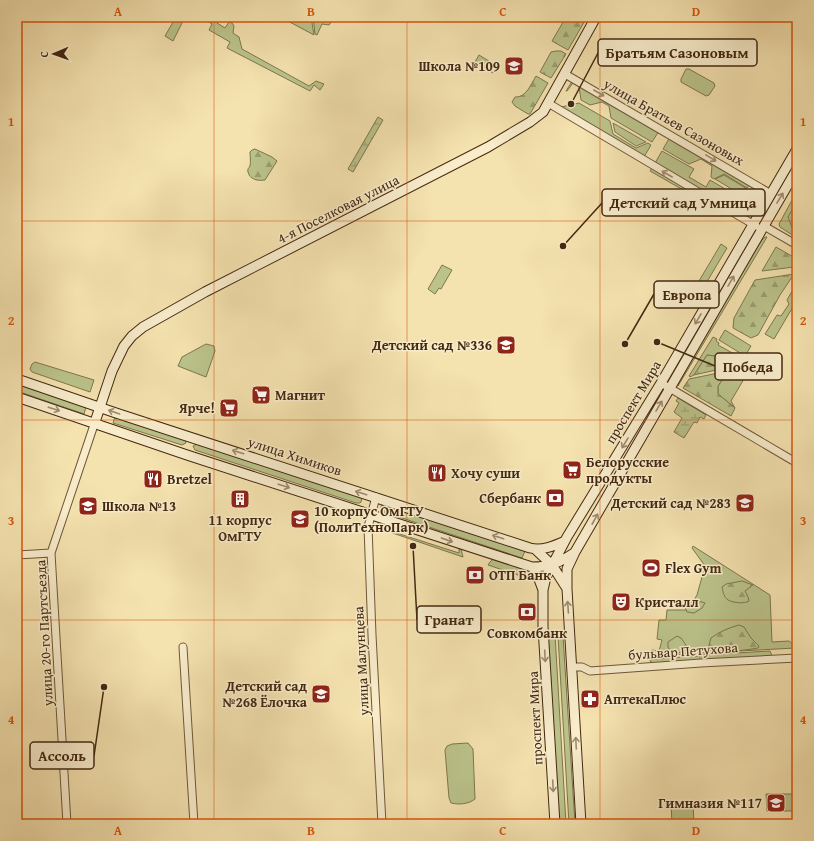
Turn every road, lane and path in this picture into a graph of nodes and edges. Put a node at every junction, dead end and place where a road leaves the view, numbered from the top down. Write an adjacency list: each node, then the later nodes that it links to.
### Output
1 (596, 17): 2 (main road, 4-я Поселковая улица)
2 (565, 74): 3 (main road, 4-я Поселковая улица); 6 (street, улица Братьев Сазоновых, one-way to 6)
3 (548, 103): 7 (street, one-way to 3); 14 (main road, 4-я Поселковая улица)
4 (797, 149): 6 (main road, проспект Мира)
5 (797, 169): 8 (main road, проспект Мира, one-way to 5)
6 (771, 194): 7 (main road, проспект Мира)
7 (753, 224): 8 (street); 11 (main road, проспект Мира, one-way to 11)
8 (762, 228): 9 (street); 12 (main road, проспект Мира, one-way to 8)
9 (797, 245)
10 (17, 379): 14 (main road, улица Химиков)
11 (660, 383): 12 (street); 21 (main road, проспект Мира, one-way to 21)
12 (669, 388): 18 (street); 23 (main road, проспект Мира, one-way to 12)
13 (17, 397): 15 (main road, one-way to 15)
14 (100, 407): 15 (main road, 4-я Поселковая улица); 16 (main road, улица Химиков, one-way to 14)
15 (95, 422): 17 (main road); 24 (street, улица 20-го Партсъезда)
16 (193, 438): 17 (main road); 19 (main road, улица Химиков, one-way to 16)
17 (187, 454): 20 (main road, one-way to 20)
18 (797, 463)
19 (376, 497): 20 (street, улица Малунцева); 22 (main road, улица Химиков, one-way to 19)
20 (371, 514): 27 (main road, one-way to 27); 35 (street, улица Малунцева)
21 (565, 541): 22 (main road, улица Химиков); 26 (main road, проспект Мира)
22 (535, 549): 26 (main road, проспект Мира)
23 (575, 552): 26 (main road); 28 (main road, проспект Мира)
24 (51, 553): 25 (street); 33 (street, улица 20-го Партсъезда)
25 (17, 555)
26 (552, 565): 27 (main road); 28 (main road, проспект Мира); 29 (main road, проспект Мира)
27 (532, 567): 29 (main road)
28 (566, 588): 32 (main road, проспект Мира, one-way to 28)
29 (543, 590): 36 (main road, проспект Мира, one-way to 36)
30 (183, 647): 34 (street)
31 (797, 658): 32 (street, бульвар Петухова)
32 (572, 667): 37 (main road, проспект Мира, one-way to 32)
33 (67, 824)
34 (194, 824)
35 (382, 824)
36 (555, 824)
37 (581, 824)

